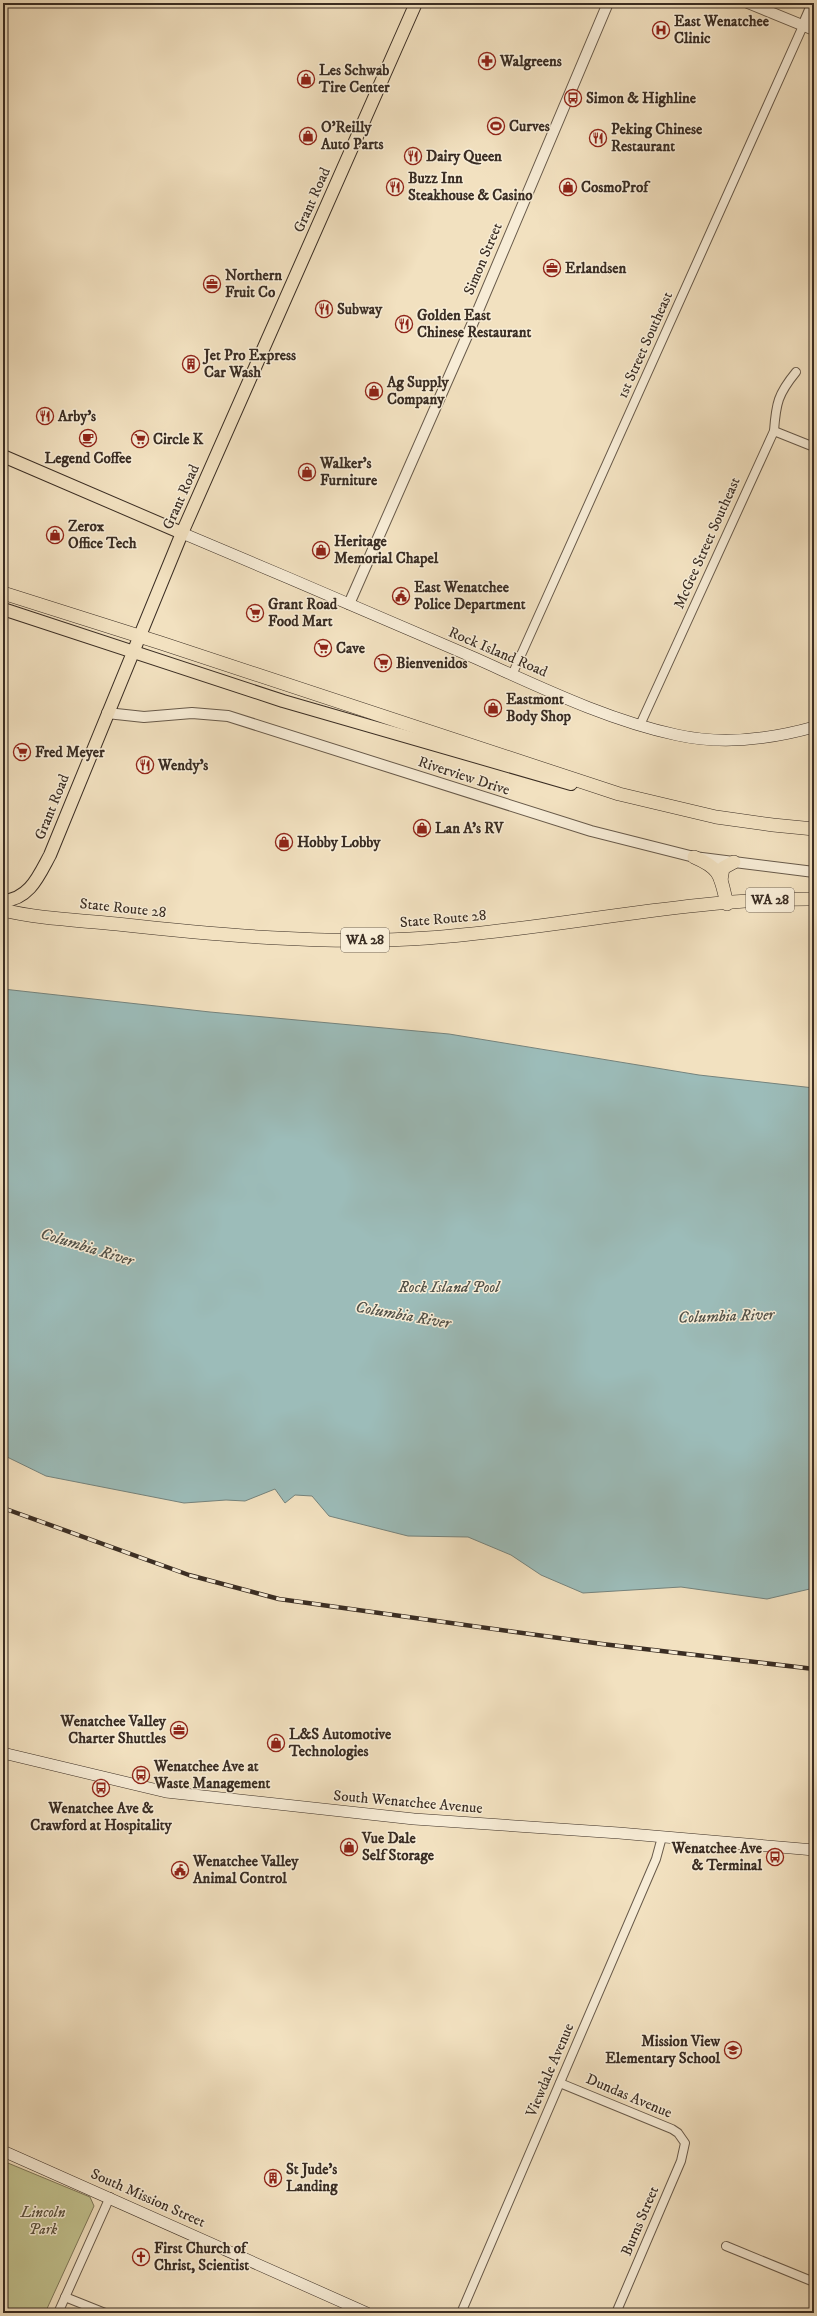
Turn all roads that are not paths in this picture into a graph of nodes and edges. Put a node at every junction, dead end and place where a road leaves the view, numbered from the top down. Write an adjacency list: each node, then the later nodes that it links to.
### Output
1 (416, 3): 11 (main road, Grant Road)
2 (748, 3): 5 (street)
3 (814, 3): 5 (street)
4 (608, 6): 13 (street, Simon Street)
5 (803, 26): 6 (street); 17 (street, 1st Street Southeast)
6 (814, 30)
7 (796, 372): 8 (street, McGee Street Southeast)
8 (774, 431): 9 (street); 19 (street, McGee Street Southeast)
9 (814, 447)
10 (3, 456): 11 (main road)
11 (182, 533): 13 (main road, Rock Island Road); 15 (main road, Grant Road)
12 (3, 593): 15 (highway)
13 (349, 604): 17 (main road, Rock Island Road)
14 (3, 609): 16 (main road)
15 (139, 636): 16 (main road, Grant Road); 21 (highway)
16 (133, 651): 18 (main road, Grant Road); 21 (main road)
17 (512, 675): 19 (main road, Rock Island Road)
18 (107, 713): 23 (street, Riverview Drive); 28 (main road, Grant Road)
19 (640, 725): 20 (main road, Rock Island Road)
20 (814, 727)
21 (592, 786): 22 (highway)
22 (814, 829)
23 (694, 857): 24 (street, Riverview Drive); 26 (highway)
24 (734, 862): 25 (street, Riverview Drive); 26 (highway)
25 (814, 872)
26 (721, 880): 29 (highway)
27 (814, 899): 29 (highway, State Route 28 / WA 28)
28 (3, 901)
29 (728, 904): 30 (highway, State Route 28 / WA 28)
30 (3, 910)
31 (3, 1753): 32 (main road, South Wenatchee Avenue)
32 (662, 1837): 33 (main road, South Wenatchee Avenue); 34 (street, Viewdale Avenue)
33 (814, 1850)
34 (560, 2083): 35 (street, Dundas Avenue); 44 (street, Viewdale Avenue)
35 (684, 2139): 45 (street, Burns Street)
36 (3, 2151): 37 (main road, South Mission Street)
37 (110, 2197): 40 (street); 43 (main road, South Mission Street)
38 (726, 2246): 39 (street)
39 (814, 2282)
40 (65, 2297): 41 (street); 42 (street)
41 (58, 2313)
42 (105, 2313)
43 (367, 2313)
44 (461, 2313)
45 (616, 2313)

